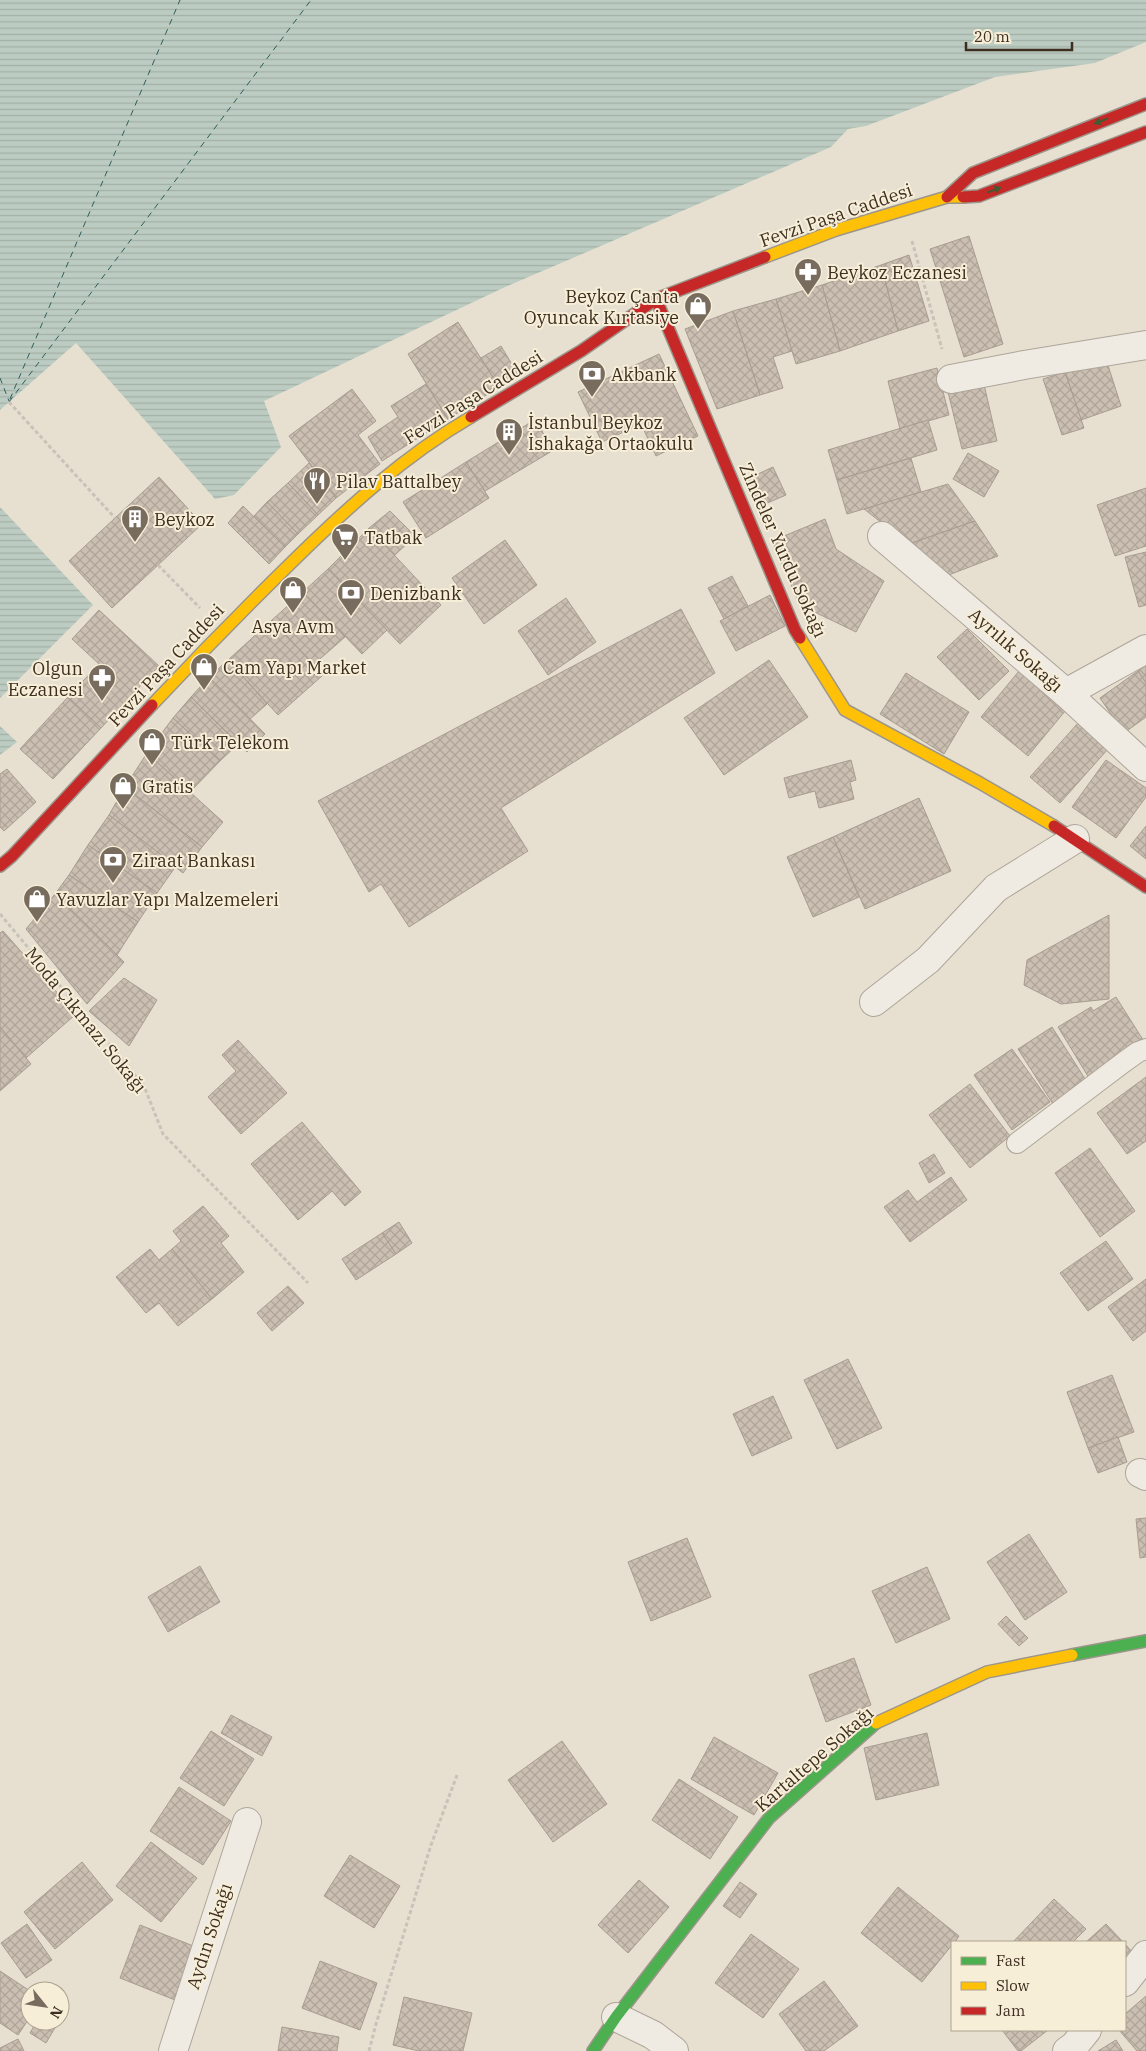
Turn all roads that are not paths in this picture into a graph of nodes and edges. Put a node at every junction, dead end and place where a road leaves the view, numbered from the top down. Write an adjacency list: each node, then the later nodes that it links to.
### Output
1 (1146, 104): 3 (main road, Fevzi Paşa Caddesi, one-way to 3)
2 (1146, 132): 3 (main road, Fevzi Paşa Caddesi, one-way to 2)
3 (947, 197): 4 (main road, Fevzi Paşa Caddesi)
4 (656, 299): 11 (main road, Zindeler Yurdu Sokağı); 12 (main road, Fevzi Paşa Caddesi)
5 (1146, 344): 6 (street)
6 (951, 379)
7 (882, 536): 9 (street, Ayrılık Sokağı)
8 (1146, 649): 9 (street)
9 (1066, 693): 10 (street, Ayrılık Sokağı)
10 (1146, 767)
11 (1075, 839): 13 (main road, Zindeler Yurdu Sokağı); 14 (street)
12 (0, 866)
13 (1146, 887)
14 (874, 1002)
15 (1146, 1049): 16 (lane)
16 (1017, 1143)
17 (1146, 1641): 21 (main road, Kartaltepe Sokağı)
18 (247, 1822): 23 (street, Aydın Sokağı)
19 (1146, 1955): 20 (street)
20 (1126, 1981)
21 (616, 2017): 24 (main road, Kartaltepe Sokağı); 25 (street)
22 (1086, 2031): 26 (street)
23 (173, 2051)
24 (593, 2051)
25 (674, 2051)
26 (1068, 2051)

